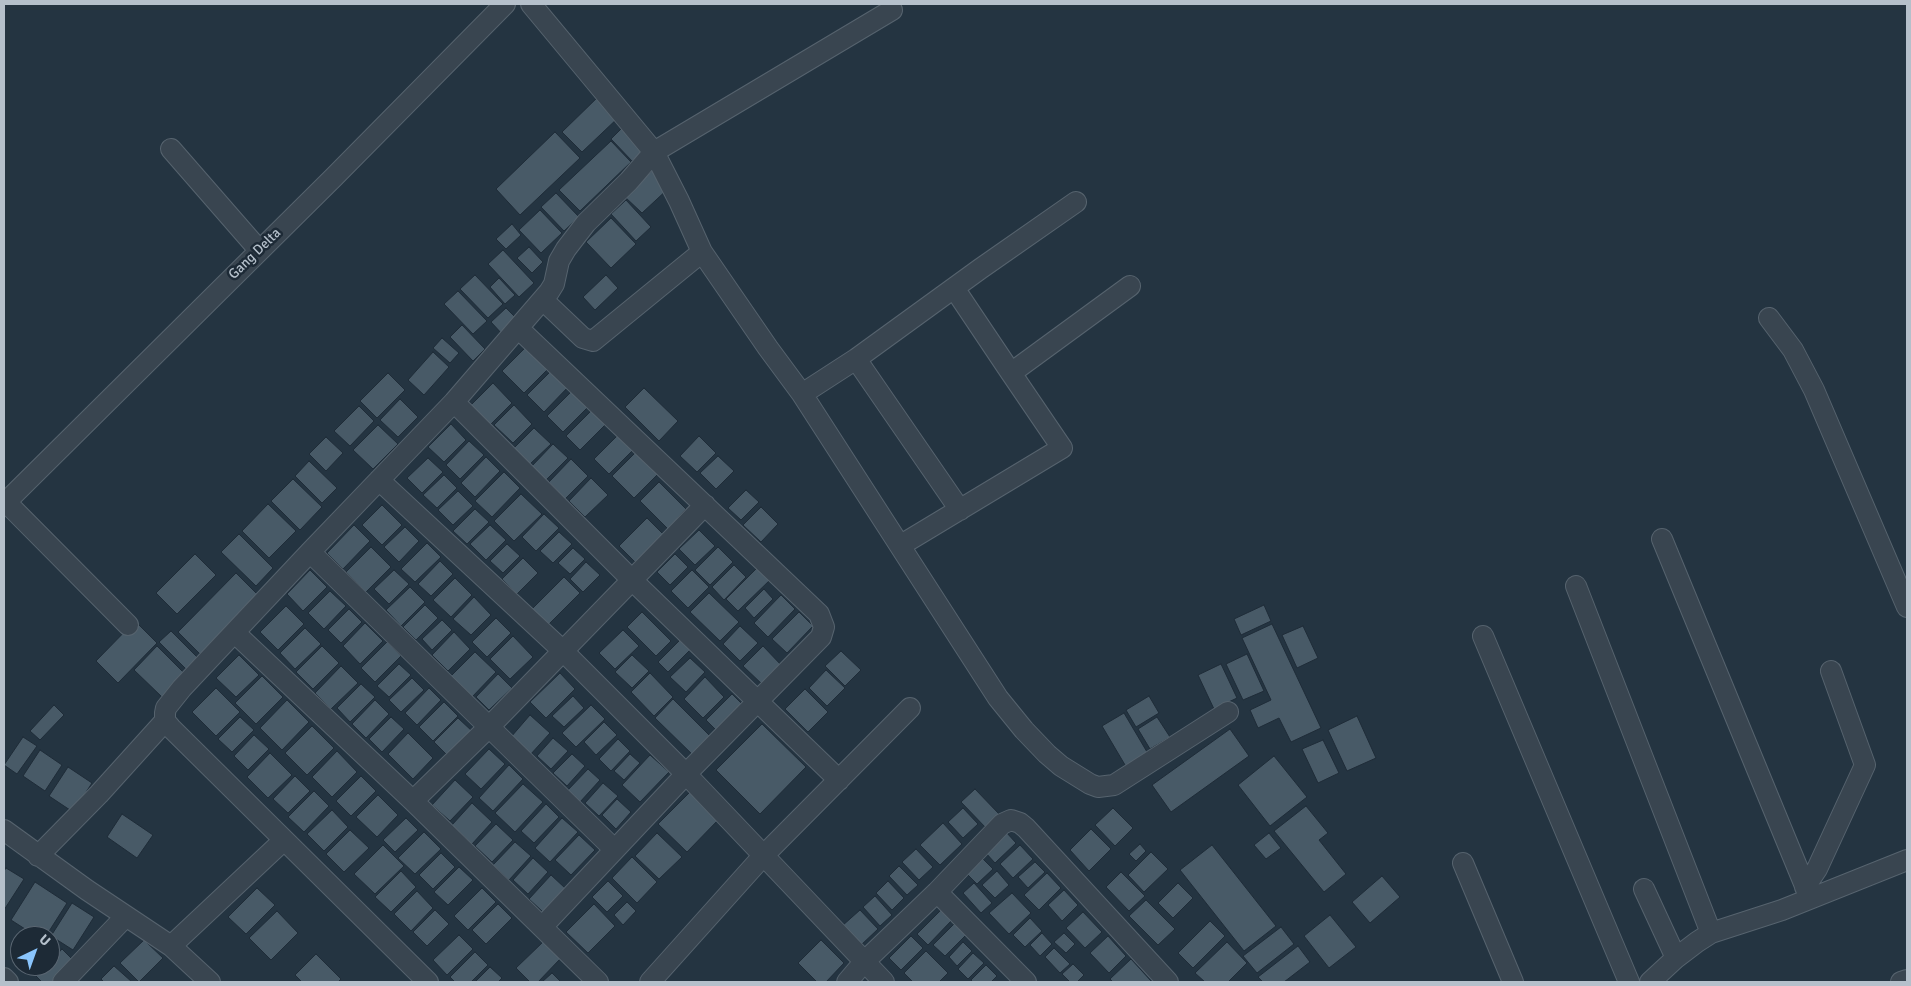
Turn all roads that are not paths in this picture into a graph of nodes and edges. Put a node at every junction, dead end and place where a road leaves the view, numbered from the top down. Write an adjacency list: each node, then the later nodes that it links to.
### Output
1 (505, 4): 7 (street, Gang Delta)
2 (531, 4): 5 (street)
3 (892, 10): 5 (street)
4 (172, 149): 7 (street)
5 (654, 152): 8 (street); 11 (street)
6 (1076, 202): 10 (street)
7 (259, 250): 19 (street, Gang Delta)
8 (702, 252): 11 (street); 16 (street)
9 (1130, 286): 15 (street)
10 (954, 288): 14 (street); 15 (street)
11 (543, 300): 13 (street)
12 (1769, 318): 27 (street)
13 (518, 328): 17 (street); 20 (street)
14 (856, 359): 16 (street); 21 (street)
15 (1011, 373): 21 (street)
16 (802, 394): 23 (street)
17 (454, 402): 18 (street); 25 (street)
18 (378, 480): 24 (street); 31 (street)
19 (5, 503): 28 (street)
20 (704, 505): 25 (street); 33 (street)
21 (960, 510): 23 (street)
22 (1662, 538): 50 (street)
23 (900, 545): 35 (street)
24 (310, 552): 29 (street); 37 (street)
25 (632, 580): 31 (street); 33 (street)
26 (1576, 586): 53 (street)
27 (1907, 607)
28 (128, 625)
29 (235, 633): 36 (street); 40 (street)
30 (1483, 636): 70 (street)
31 (562, 650): 37 (street); 38 (street)
32 (1830, 671): 50 (street)
33 (758, 701): 38 (street); 39 (street)
34 (910, 708): 39 (street)
35 (1228, 712)
36 (165, 721): 42 (street); 44 (street)
37 (489, 726): 40 (street); 43 (street)
38 (686, 774): 43 (street); 45 (street)
39 (839, 780): 45 (street)
40 (413, 801): 52 (street)
41 (4, 830): 44 (street)
42 (284, 840): 54 (street); 62 (street)
43 (614, 849): 52 (street)
44 (38, 856): 51 (street)
45 (763, 856): 56 (street); 64 (street)
46 (1907, 860): 50 (street)
47 (1463, 862): 69 (street)
48 (1644, 889): 55 (street)
49 (937, 892): 56 (street); 67 (street); 68 (street)
50 (1808, 892): 53 (street)
51 (126, 916): 54 (street); 60 (street)
52 (542, 927): 63 (street)
53 (1711, 934): 55 (street)
54 (171, 946): 61 (street)
55 (1676, 958): 71 (street)
56 (864, 962): 65 (street); 66 (street)
57 (4, 978): 59 (street)
58 (1907, 980): 72 (street)
59 (8, 982)
60 (63, 982)
61 (210, 982)
62 (428, 982)
63 (598, 982)
64 (650, 982)
65 (847, 982)
66 (884, 982)
67 (1026, 982)
68 (1168, 982)
69 (1513, 982)
70 (1629, 982)
71 (1650, 982)
72 (1902, 982)

